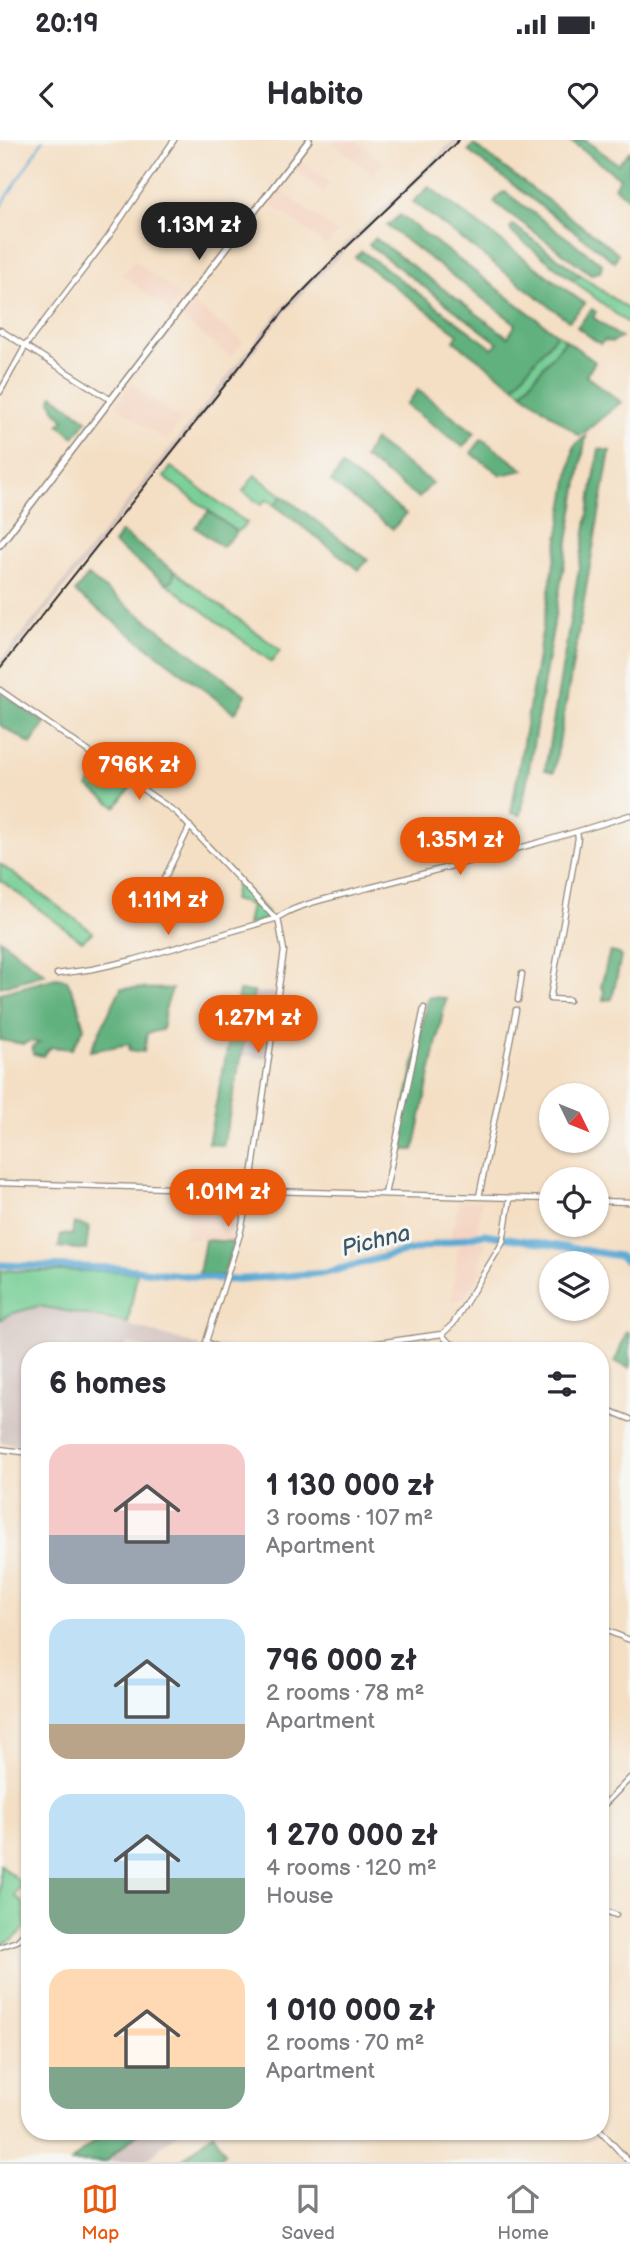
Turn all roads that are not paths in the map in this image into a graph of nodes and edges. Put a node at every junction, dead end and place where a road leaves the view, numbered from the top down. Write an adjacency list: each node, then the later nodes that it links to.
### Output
1 (174, 140): 4 (street)
2 (309, 140): 6 (main road)
3 (0, 330): 4 (street)
4 (26, 345): 5 (street); 6 (street)
5 (0, 392)
6 (111, 400): 7 (main road)
7 (0, 545)
8 (0, 690): 10 (street)
9 (630, 815): 11 (street)
10 (190, 826): 12 (street); 13 (street)
11 (577, 832): 13 (street); 17 (street)
12 (153, 902)
13 (276, 918): 14 (street); 21 (street)
14 (57, 974)
15 (522, 974): 16 (street)
16 (518, 1000)
17 (569, 1000)
18 (424, 1008): 22 (street)
19 (516, 1010): 23 (street)
20 (0, 1183): 21 (street)
21 (250, 1190): 22 (street); 29 (street)
22 (385, 1194): 23 (street)
23 (479, 1196): 24 (street)
24 (510, 1198): 25 (street); 28 (street)
25 (539, 1199)
26 (609, 1201): 27 (street)
27 (630, 1202)
28 (442, 1334): 30 (street); 31 (street)
29 (206, 1342)
30 (385, 1342)
31 (448, 1342)
32 (609, 1411): 33 (street)
33 (630, 1419)
34 (0, 1449): 35 (street)
35 (21, 1452)
36 (609, 1632): 37 (street)
37 (630, 1640)
38 (630, 1778): 39 (street)
39 (609, 1800)
40 (609, 1912): 41 (street)
41 (616, 1915)
42 (21, 1937): 43 (street)
43 (0, 1947)
44 (609, 2140): 45 (street)
45 (629, 2162)

